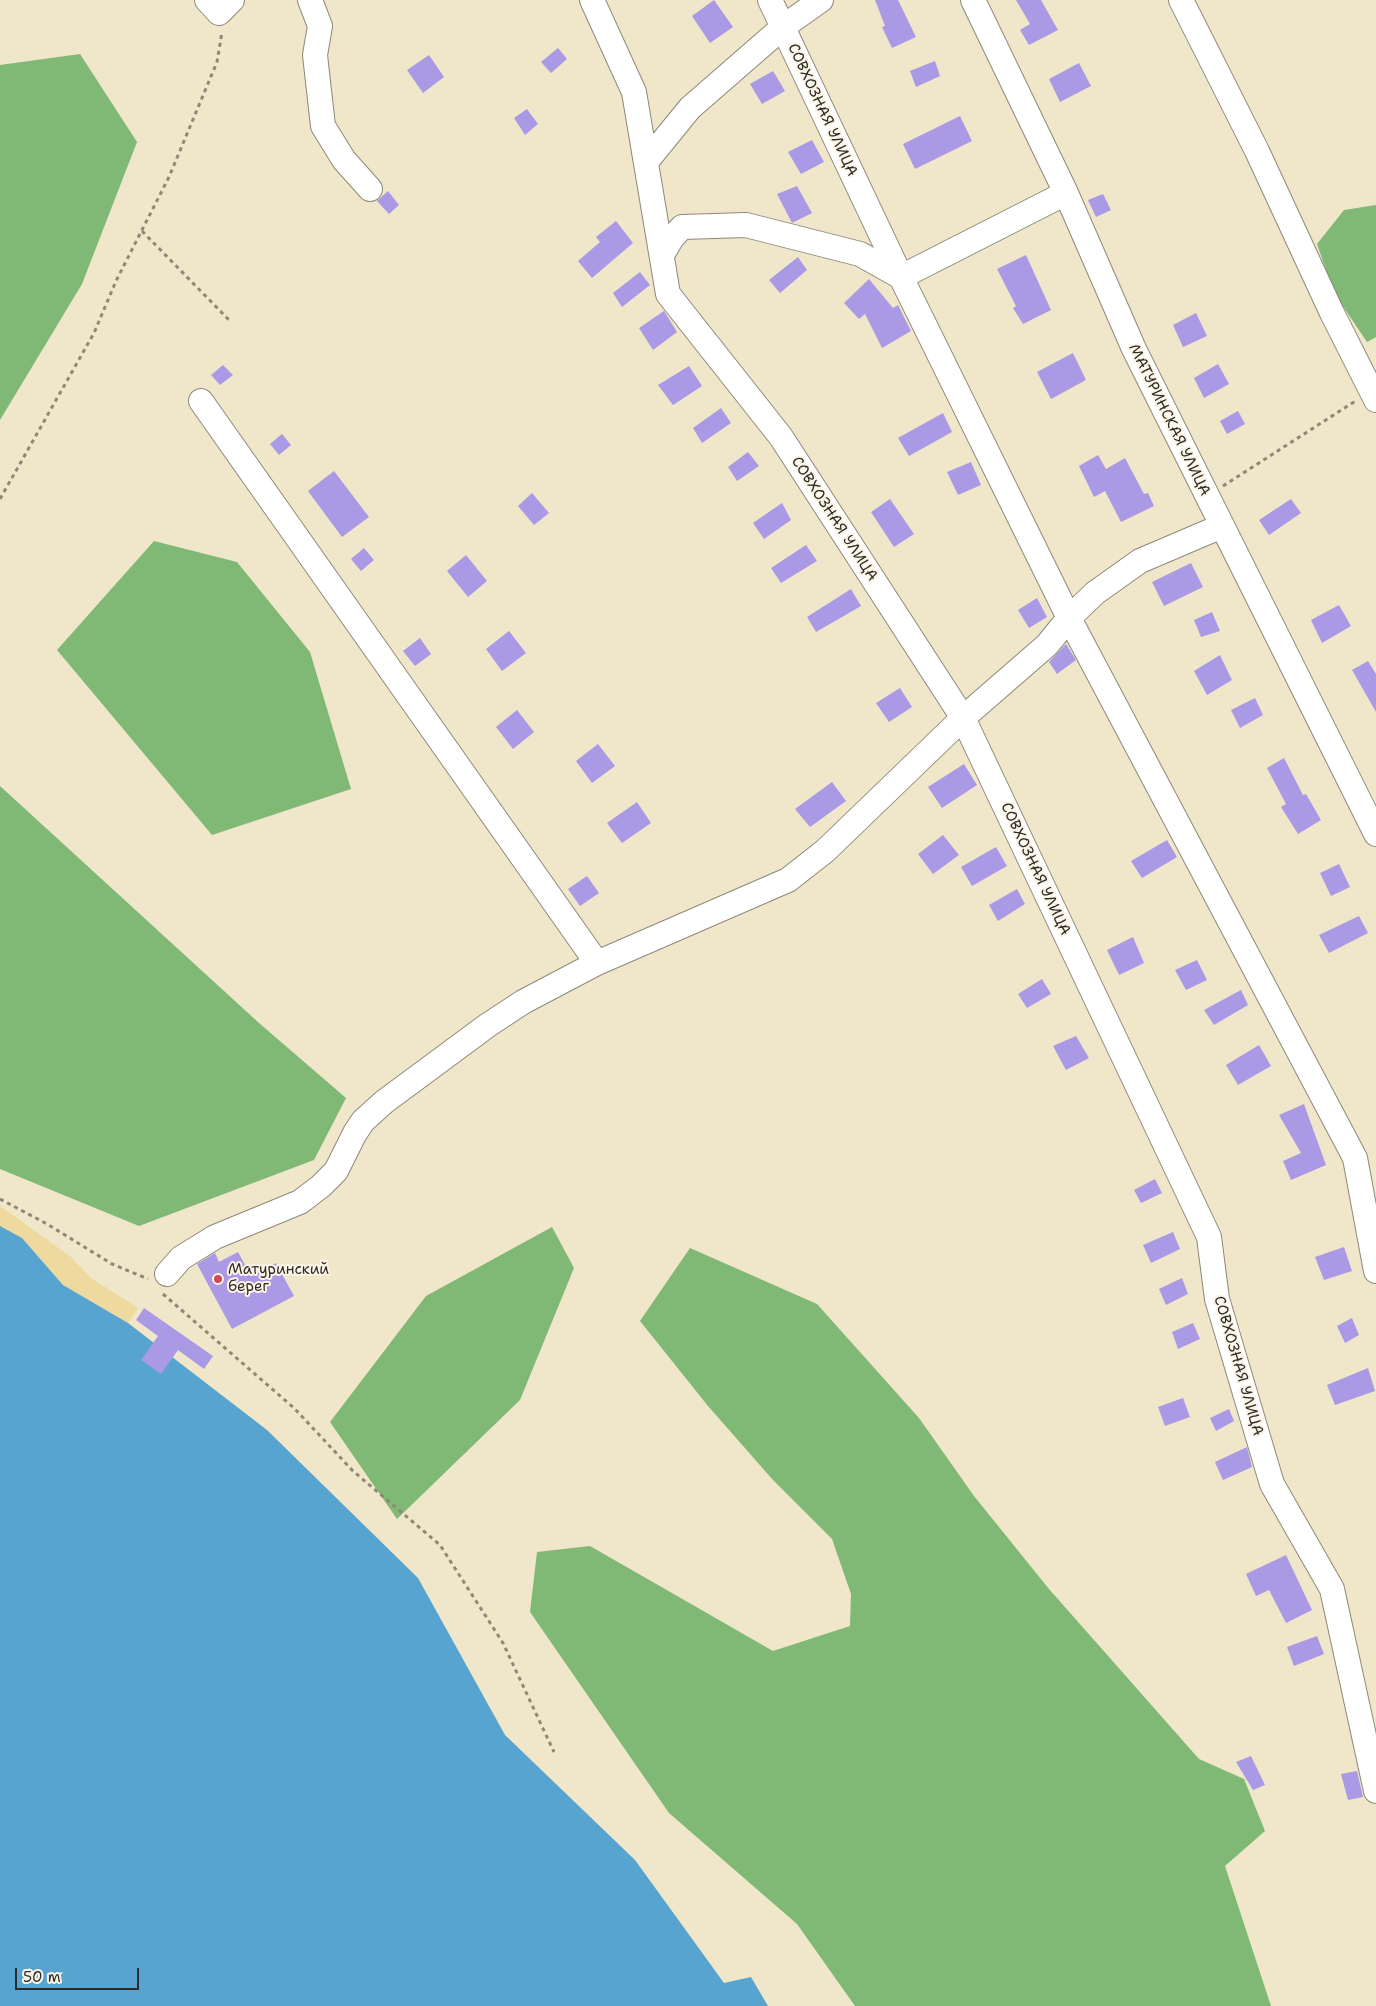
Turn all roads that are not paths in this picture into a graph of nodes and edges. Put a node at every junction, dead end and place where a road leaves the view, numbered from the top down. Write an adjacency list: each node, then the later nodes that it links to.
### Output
1 (310, 0): 9 (street)
2 (592, 0): 8 (street, СОВХОЗНАЯ УЛИЦА)
3 (770, 0): 7 (street, СОВХОЗНАЯ УЛИЦА)
4 (821, 0): 7 (street)
5 (973, 0): 10 (street, МАТУРИНСКАЯ УЛИЦА)
6 (1181, 0): 13 (street)
7 (783, 28): 8 (street); 12 (street, СОВХОЗНАЯ УЛИЦА)
8 (646, 162): 11 (street, СОВХОЗНАЯ УЛИЦА)
9 (370, 188)
10 (1066, 193): 12 (street); 15 (street, МАТУРИНСКАЯ УЛИЦА)
11 (662, 255): 12 (street); 17 (street, СОВХОЗНАЯ УЛИЦА)
12 (901, 277): 16 (street, СОВХОЗНАЯ УЛИЦА)
13 (1374, 395)
14 (201, 402): 19 (street)
15 (1222, 526): 16 (street); 18 (street, МАТУРИНСКАЯ УЛИЦА)
16 (1069, 618): 17 (street); 20 (street, СОВХОЗНАЯ УЛИЦА)
17 (963, 718): 19 (street); 22 (street, СОВХОЗНАЯ УЛИЦА)
18 (1376, 834)
19 (597, 963): 21 (street)
20 (1376, 1271)
21 (160, 1283)
22 (1376, 1791)

